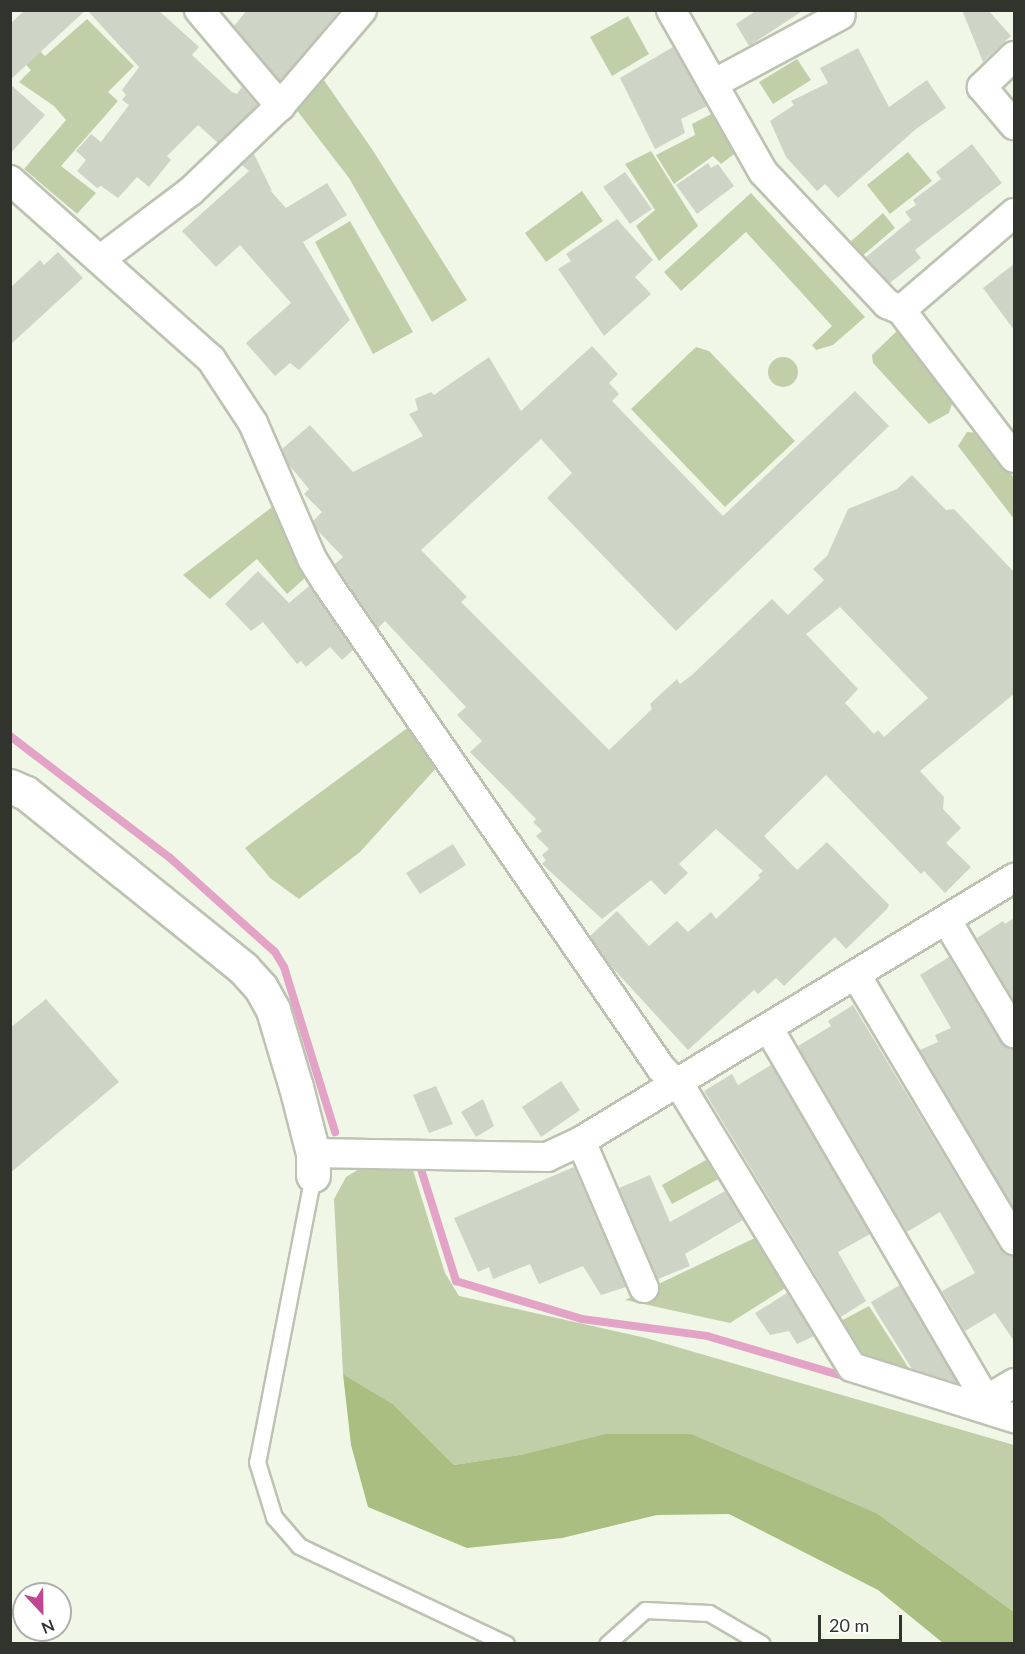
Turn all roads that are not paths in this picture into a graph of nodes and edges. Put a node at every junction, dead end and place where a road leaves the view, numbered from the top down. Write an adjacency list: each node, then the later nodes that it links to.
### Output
1 (199, 10): 7 (street)
2 (362, 10): 7 (street)
3 (671, 10): 6 (street)
4 (842, 15): 6 (street)
5 (1014, 56): 8 (street)
6 (713, 84): 12 (street)
7 (280, 106): 11 (street)
8 (1014, 125)
9 (10, 180): 11 (street)
10 (1014, 213): 12 (street)
11 (101, 259): 20 (street)
12 (901, 310): 13 (street)
13 (1014, 458)
14 (10, 786): 22 (street)
15 (1014, 878): 16 (street)
16 (947, 921): 17 (street); 19 (street)
17 (856, 975): 18 (street); 23 (street)
18 (769, 1029): 20 (street); 26 (street)
19 (1014, 1033)
20 (676, 1083): 21 (street); 26 (street)
21 (581, 1141): 22 (street); 24 (street)
22 (313, 1164): 28 (lane)
23 (1014, 1240)
24 (644, 1288)
25 (1014, 1383): 26 (street)
26 (985, 1404): 27 (street)
27 (1014, 1418)
28 (506, 1644)
29 (607, 1644): 30 (lane)
30 (762, 1644)

